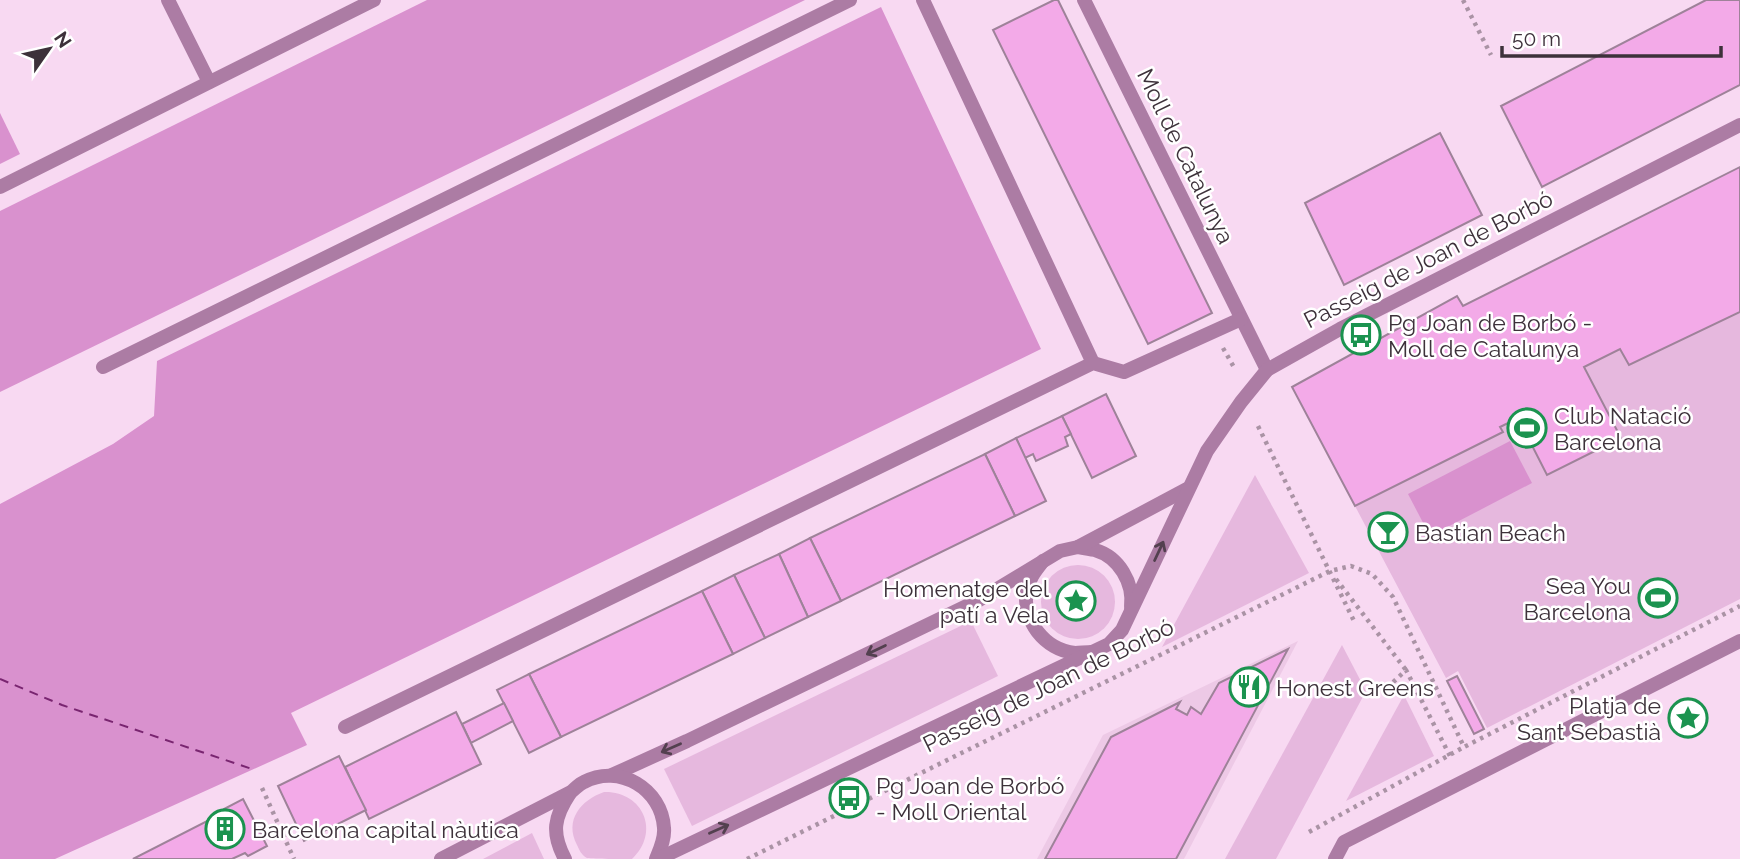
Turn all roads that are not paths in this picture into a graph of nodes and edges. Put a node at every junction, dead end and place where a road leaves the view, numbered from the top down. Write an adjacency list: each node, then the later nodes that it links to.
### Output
1 (168, 0): 6 (street)
2 (374, 0): 6 (street)
3 (850, 0): 11 (street)
4 (923, 0): 10 (street)
5 (1084, 0): 9 (street, Moll de Catalunya)
6 (209, 82): 8 (street)
7 (1740, 125): 12 (street, Passeig de Joan de Borbó)
8 (0, 187)
9 (1244, 326): 10 (street); 12 (street, Moll de Catalunya)
10 (1093, 362): 19 (street)
11 (103, 367)
12 (1266, 370): 13 (street, Passeig de Joan de Borbó)
13 (1187, 489): 14 (street); 16 (street, Passeig de Joan de Borbó, one-way to 13)
14 (1079, 547): 15 (street); 16 (street, Passeig de Joan de Borbó)
15 (1044, 560): 18 (street, Passeig de Joan de Borbó); 20 (street, one-way to 20)
16 (1130, 613): 18 (street, Passeig de Joan de Borbó)
17 (1740, 641): 25 (street)
18 (1091, 652): 24 (street, Passeig de Joan de Borbó, one-way to 18)
19 (345, 727)
20 (612, 775): 21 (street); 24 (street, Passeig de Joan de Borbó)
21 (571, 792): 22 (street); 23 (street)
22 (441, 859)
23 (565, 859)
24 (657, 859)
25 (1335, 859)

